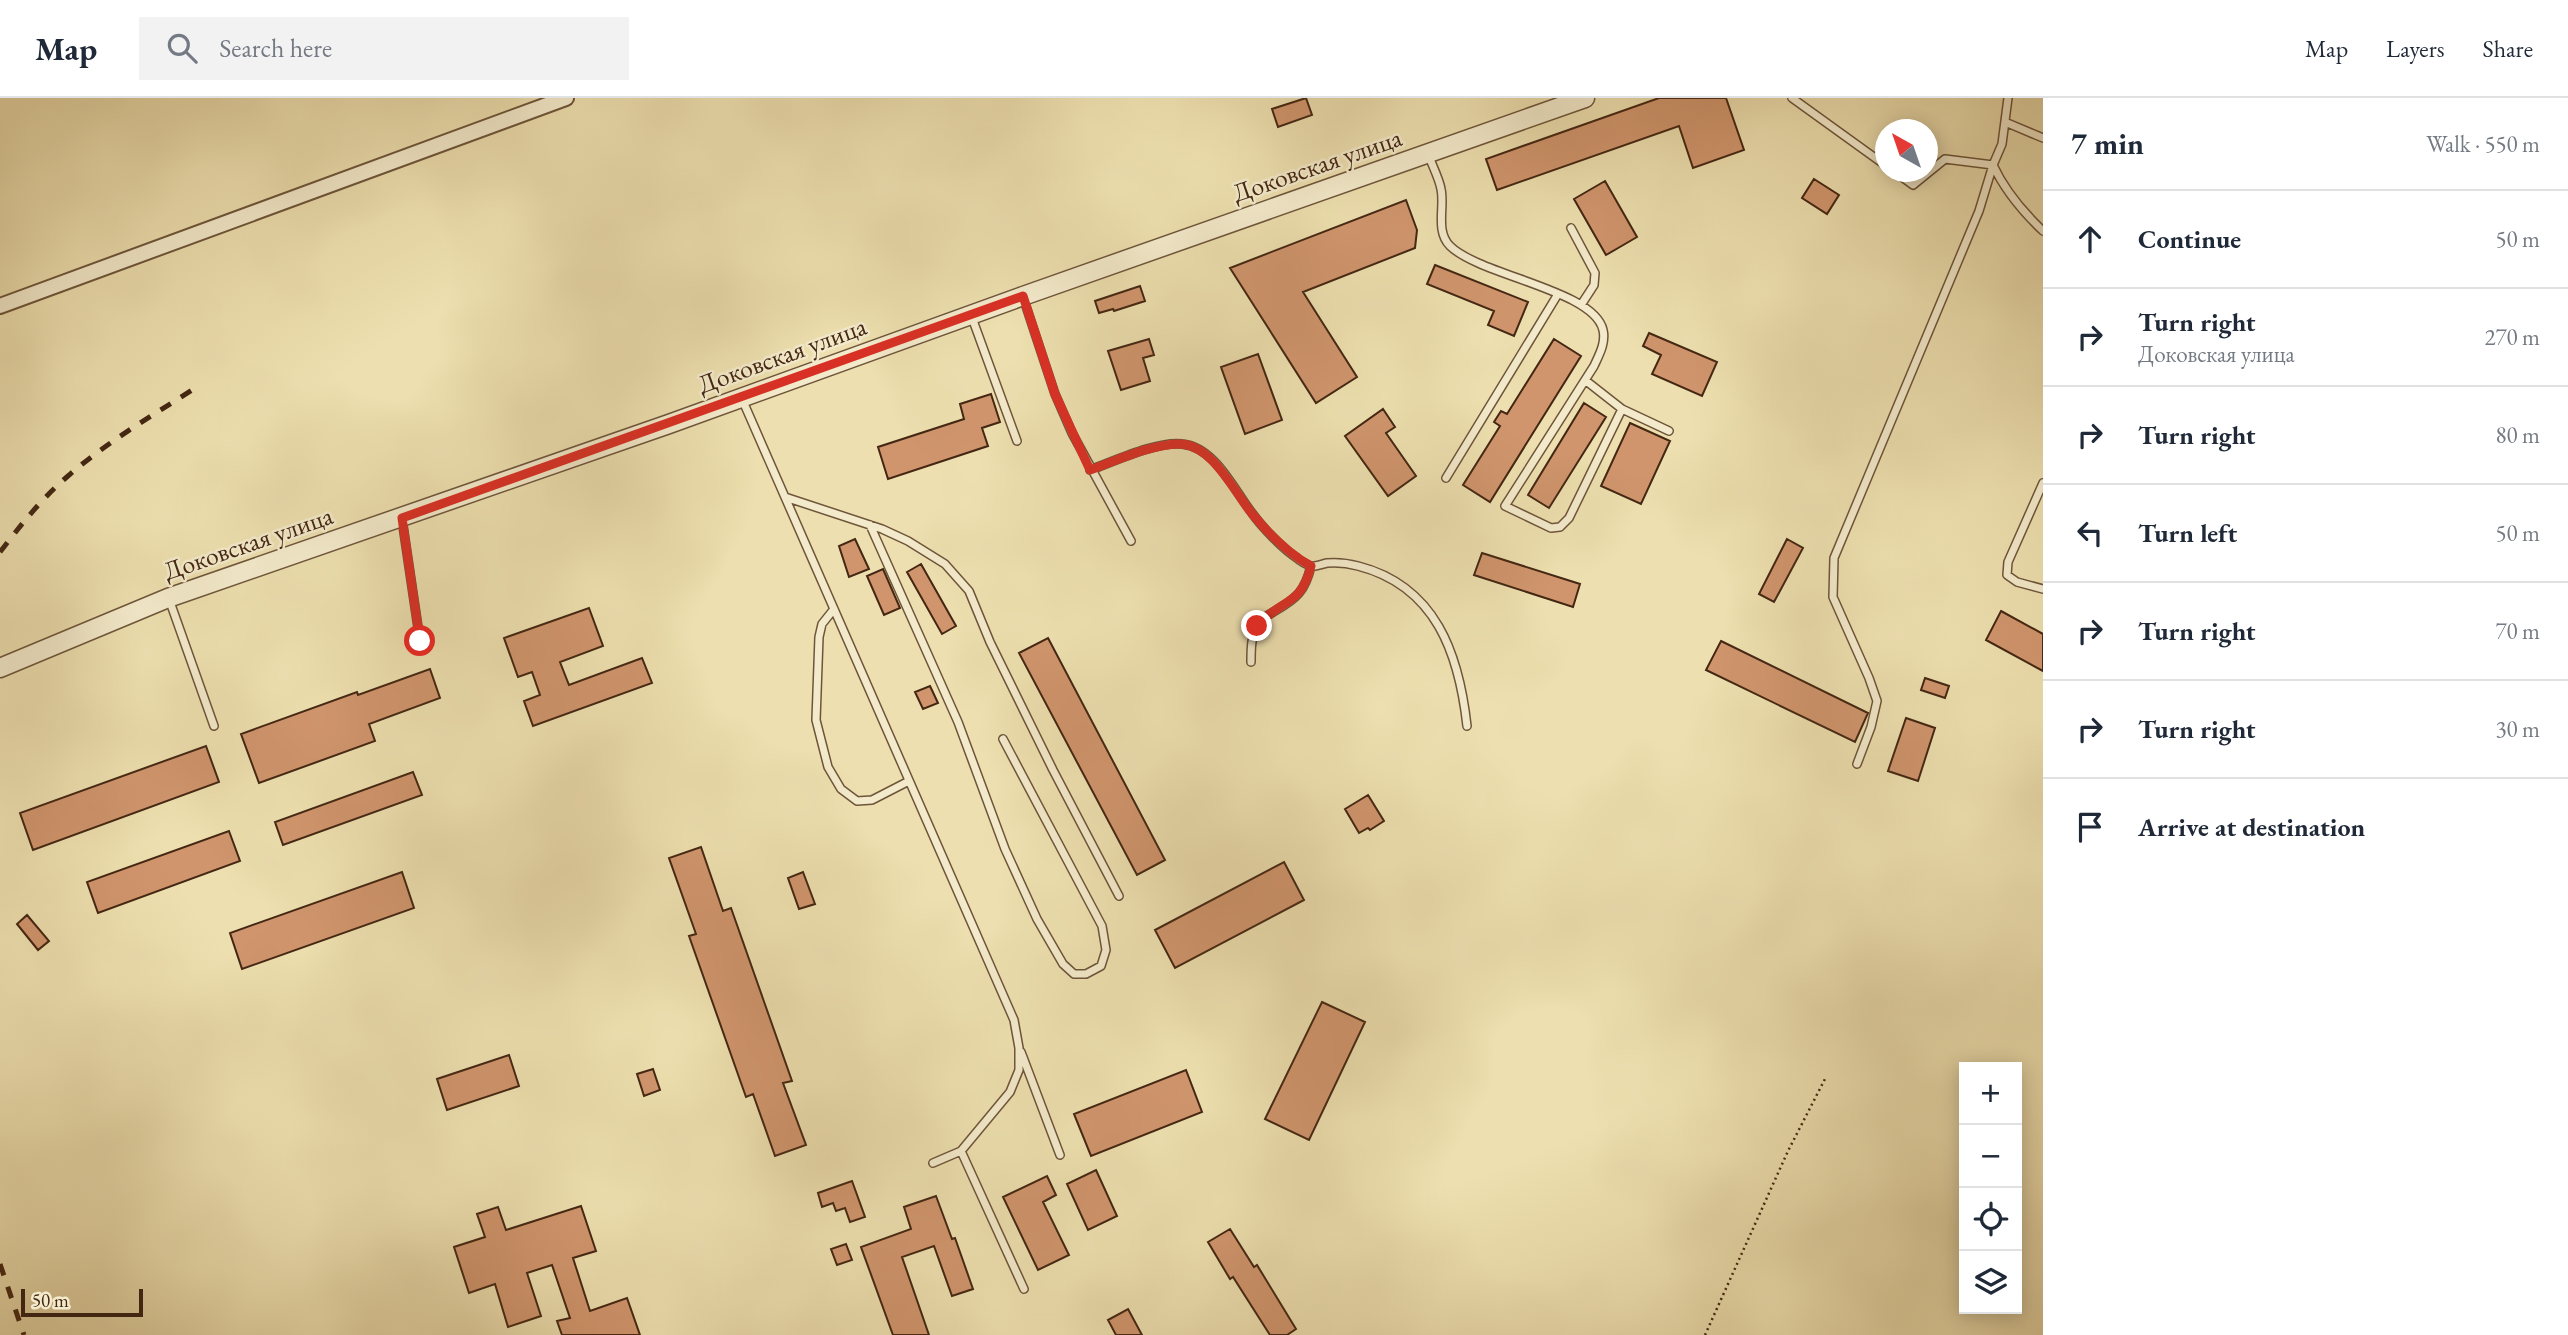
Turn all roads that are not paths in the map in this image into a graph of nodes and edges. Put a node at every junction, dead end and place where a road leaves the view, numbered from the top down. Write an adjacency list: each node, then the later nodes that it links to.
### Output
1 (566, 98): 16 (street)
2 (1585, 98): 7 (street, Доковская улица)
3 (1793, 98): 8 (lane)
4 (2008, 98): 5 (lane)
5 (2005, 122): 6 (lane); 10 (lane)
6 (2043, 138)
7 (1428, 153): 13 (lane); 14 (street, Доковская улица)
8 (1875, 158)
9 (1938, 165): 10 (lane)
10 (1993, 165): 12 (lane); 40 (lane)
11 (1571, 228): 15 (lane)
12 (2043, 231)
13 (1558, 294): 15 (lane); 24 (lane)
14 (1023, 296): 17 (street, Доковская улица); 23 (lane)
15 (1581, 305): 18 (lane)
16 (0, 306)
17 (971, 315): 19 (street, Доковская улица); 22 (lane)
18 (1585, 380): 20 (lane); 20 (lane)
19 (742, 398): 26 (lane); 27 (street, Доковская улица)
20 (1622, 410): 21 (lane)
21 (1669, 432)
22 (1017, 441)
23 (1090, 470): 29 (lane); 30 (lane)
24 (1447, 478)
25 (2043, 483): 31 (lane)
26 (785, 497): 28 (lane); 33 (lane)
27 (402, 518): 32 (street, Доковская улица); 34 (lane)
28 (870, 525): 39 (lane); 42 (lane)
29 (1131, 541)
30 (1311, 566): 35 (lane); 38 (lane)
31 (2043, 589)
32 (168, 598): 36 (street, Доковская улица); 37 (lane)
33 (834, 609): 41 (lane); 41 (lane)
34 (420, 641)
35 (1251, 662)
36 (0, 668)
37 (214, 726)
38 (1466, 726)
39 (1003, 739)
40 (1857, 764)
41 (909, 781): 43 (lane)
42 (1119, 896)
43 (1019, 1048): 44 (lane); 45 (lane)
44 (961, 1151): 46 (lane); 47 (lane)
45 (1060, 1155)
46 (933, 1163)
47 (1024, 1289)

